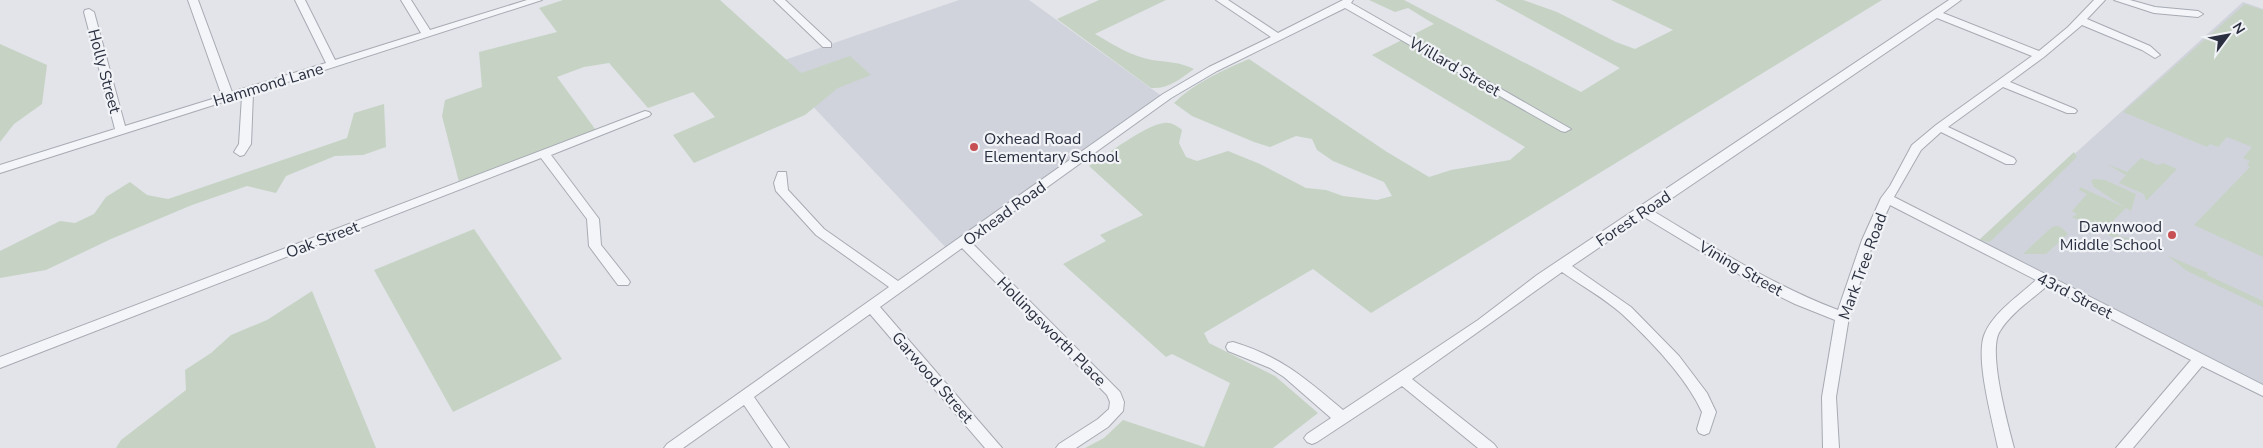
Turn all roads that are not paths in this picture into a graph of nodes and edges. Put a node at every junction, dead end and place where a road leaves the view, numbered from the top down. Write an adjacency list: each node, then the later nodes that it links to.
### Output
1 (193, 0): 24 (street)
2 (300, 0): 21 (street)
3 (406, 0): 16 (street)
4 (536, 0): 11 (street, Hammond Lane)
5 (778, 0): 18 (street)
6 (1221, 0): 17 (street)
7 (1956, 0): 13 (street, Forest Road)
8 (2100, 0): 15 (street, Mark Tree Road)
9 (2119, 0): 14 (street)
10 (1349, 1): 17 (street, Oxhead Road); 28 (street, Willard Street)
11 (514, 3): 16 (street, Hammond Lane)
12 (89, 12): 29 (street, Holly Street)
13 (1938, 14): 20 (street); 36 (street, Forest Road)
14 (2198, 14)
15 (2080, 20): 19 (street); 20 (street, Mark Tree Road)
16 (427, 34): 21 (street, Hammond Lane)
17 (1278, 37): 37 (street, Oxhead Road)
18 (827, 46)
19 (2155, 55)
20 (2040, 56): 22 (street, Mark Tree Road)
21 (332, 64): 23 (street, Hammond Lane)
22 (2004, 82): 25 (street); 27 (street, Mark Tree Road)
23 (248, 91): 24 (street, Hammond Lane); 30 (street)
24 (228, 97): 29 (street, Hammond Lane)
25 (2071, 111)
26 (645, 114): 31 (street, Oak Street)
27 (1940, 127): 32 (street); 35 (street, Mark Tree Road)
28 (1565, 129)
29 (121, 131): 33 (street, Hammond Lane)
30 (240, 152)
31 (544, 154): 40 (street); 46 (street, Oak Street)
32 (2010, 161)
33 (0, 169)
34 (782, 175): 41 (street)
35 (1887, 198): 39 (street, 43rd Street); 43 (street, Mark Tree Road)
36 (1644, 211): 38 (street, Forest Road); 43 (street, Vining Street)
37 (964, 243): 41 (street, Oxhead Road); 53 (street, Hollingsworth Place)
38 (1563, 266): 47 (street, Forest Road); 51 (street)
39 (2045, 280): 45 (street, 43rd Street); 59 (street)
40 (623, 282)
41 (899, 288): 42 (street, Oxhead Road)
42 (872, 307): 49 (street, Oxhead Road); 56 (street, Garwood Street)
43 (1842, 317): 58 (street, Mark Tree Road)
44 (1234, 347): 50 (street)
45 (2200, 359): 48 (street, 43rd Street); 60 (street)
46 (0, 363)
47 (1403, 379): 50 (street, Forest Road); 57 (street)
48 (2263, 391)
49 (746, 396): 54 (street, Oxhead Road); 55 (street)
50 (1342, 418): 52 (street, Forest Road)
51 (1704, 429)
52 (1312, 438)
53 (1070, 444)
54 (672, 448)
55 (781, 448)
56 (994, 448)
57 (1490, 448)
58 (1831, 448)
59 (2006, 448)
60 (2124, 448)

